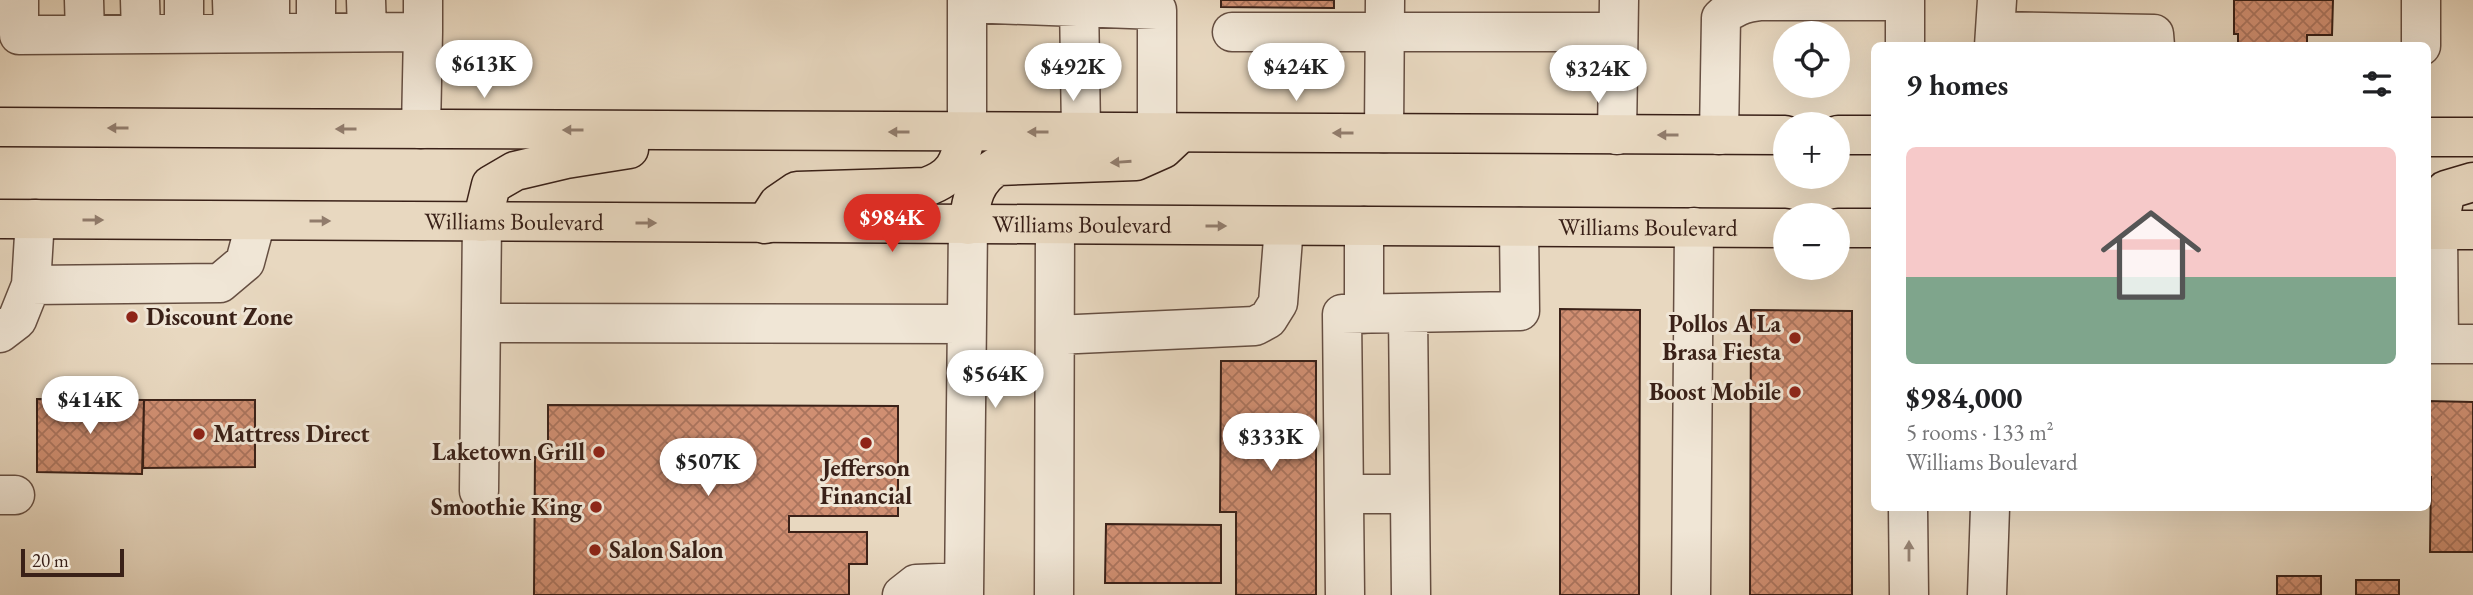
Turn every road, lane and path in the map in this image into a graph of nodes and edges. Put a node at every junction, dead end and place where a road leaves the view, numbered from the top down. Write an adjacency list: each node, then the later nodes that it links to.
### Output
1 (19, 0): 11 (street)
2 (1905, 0): 17 (street); 28 (street)
3 (2421, 0): 19 (street)
4 (967, 2): 5 (street); 23 (street)
5 (1079, 2): 24 (street); 25 (street)
6 (316, 16): 7 (street); 14 (street)
7 (367, 16): 8 (street)
8 (423, 16): 21 (street)
9 (1385, 16): 10 (street); 16 (street); 26 (street)
10 (1618, 16): 27 (street)
11 (84, 17): 12 (street)
12 (140, 17): 13 (street)
13 (184, 17): 14 (street)
14 (251, 17)
15 (1995, 25): 18 (street)
16 (1232, 32)
17 (1905, 42)
18 (2155, 42)
19 (2421, 42)
20 (0, 127): 21 (main road, one-way to 20)
21 (421, 130): 22 (main road, one-way to 21)
22 (752, 131): 23 (main road, one-way to 22); 37 (main road)
23 (967, 132): 24 (main road, one-way to 23); 38 (main road)
24 (1081, 132): 25 (main road)
25 (1168, 133): 26 (main road, one-way to 25); 39 (main road, one-way to 39)
26 (1384, 133): 27 (main road)
27 (1617, 135): 28 (main road, one-way to 27)
28 (1719, 135): 29 (main road)
29 (1773, 135)
30 (1850, 135): 31 (main road)
31 (1871, 135)
32 (2431, 137): 33 (main road)
33 (2473, 137)
34 (2473, 182): 48 (main road)
35 (18, 219): 36 (main road, Williams Boulevard, one-way to 36); 49 (street)
36 (256, 221): 37 (main road, Williams Boulevard, one-way to 37); 49 (street)
37 (482, 222): 38 (main road, Williams Boulevard, one-way to 38); 52 (street)
38 (765, 224): 39 (main road, Williams Boulevard)
39 (968, 225): 40 (main road, Williams Boulevard); 53 (street)
40 (1055, 225): 41 (main road, Williams Boulevard, one-way to 41); 55 (street)
41 (1284, 226): 42 (main road, Williams Boulevard); 55 (street)
42 (1364, 226): 43 (main road, Williams Boulevard); 51 (street)
43 (1519, 227): 44 (main road, Williams Boulevard); 50 (street)
44 (1694, 227): 45 (main road, Williams Boulevard); 67 (street)
45 (1773, 228)
46 (1850, 228): 47 (main road)
47 (1871, 228)
48 (2446, 230): 56 (street)
49 (30, 285): 54 (street)
50 (1408, 313): 51 (street); 59 (street)
51 (1364, 314): 58 (street)
52 (481, 323): 53 (street); 57 (street)
53 (967, 324): 62 (street)
54 (0, 333)
55 (1055, 335): 64 (street)
56 (2446, 344)
57 (479, 491)
58 (1344, 494): 59 (street); 65 (street)
59 (1410, 494): 66 (street)
60 (1908, 511): 68 (street, one-way to 60)
61 (1990, 511): 69 (street)
62 (964, 589): 63 (street)
63 (902, 595)
64 (1054, 595)
65 (1345, 595)
66 (1411, 595)
67 (1691, 595)
68 (1909, 595)
69 (1987, 595)

